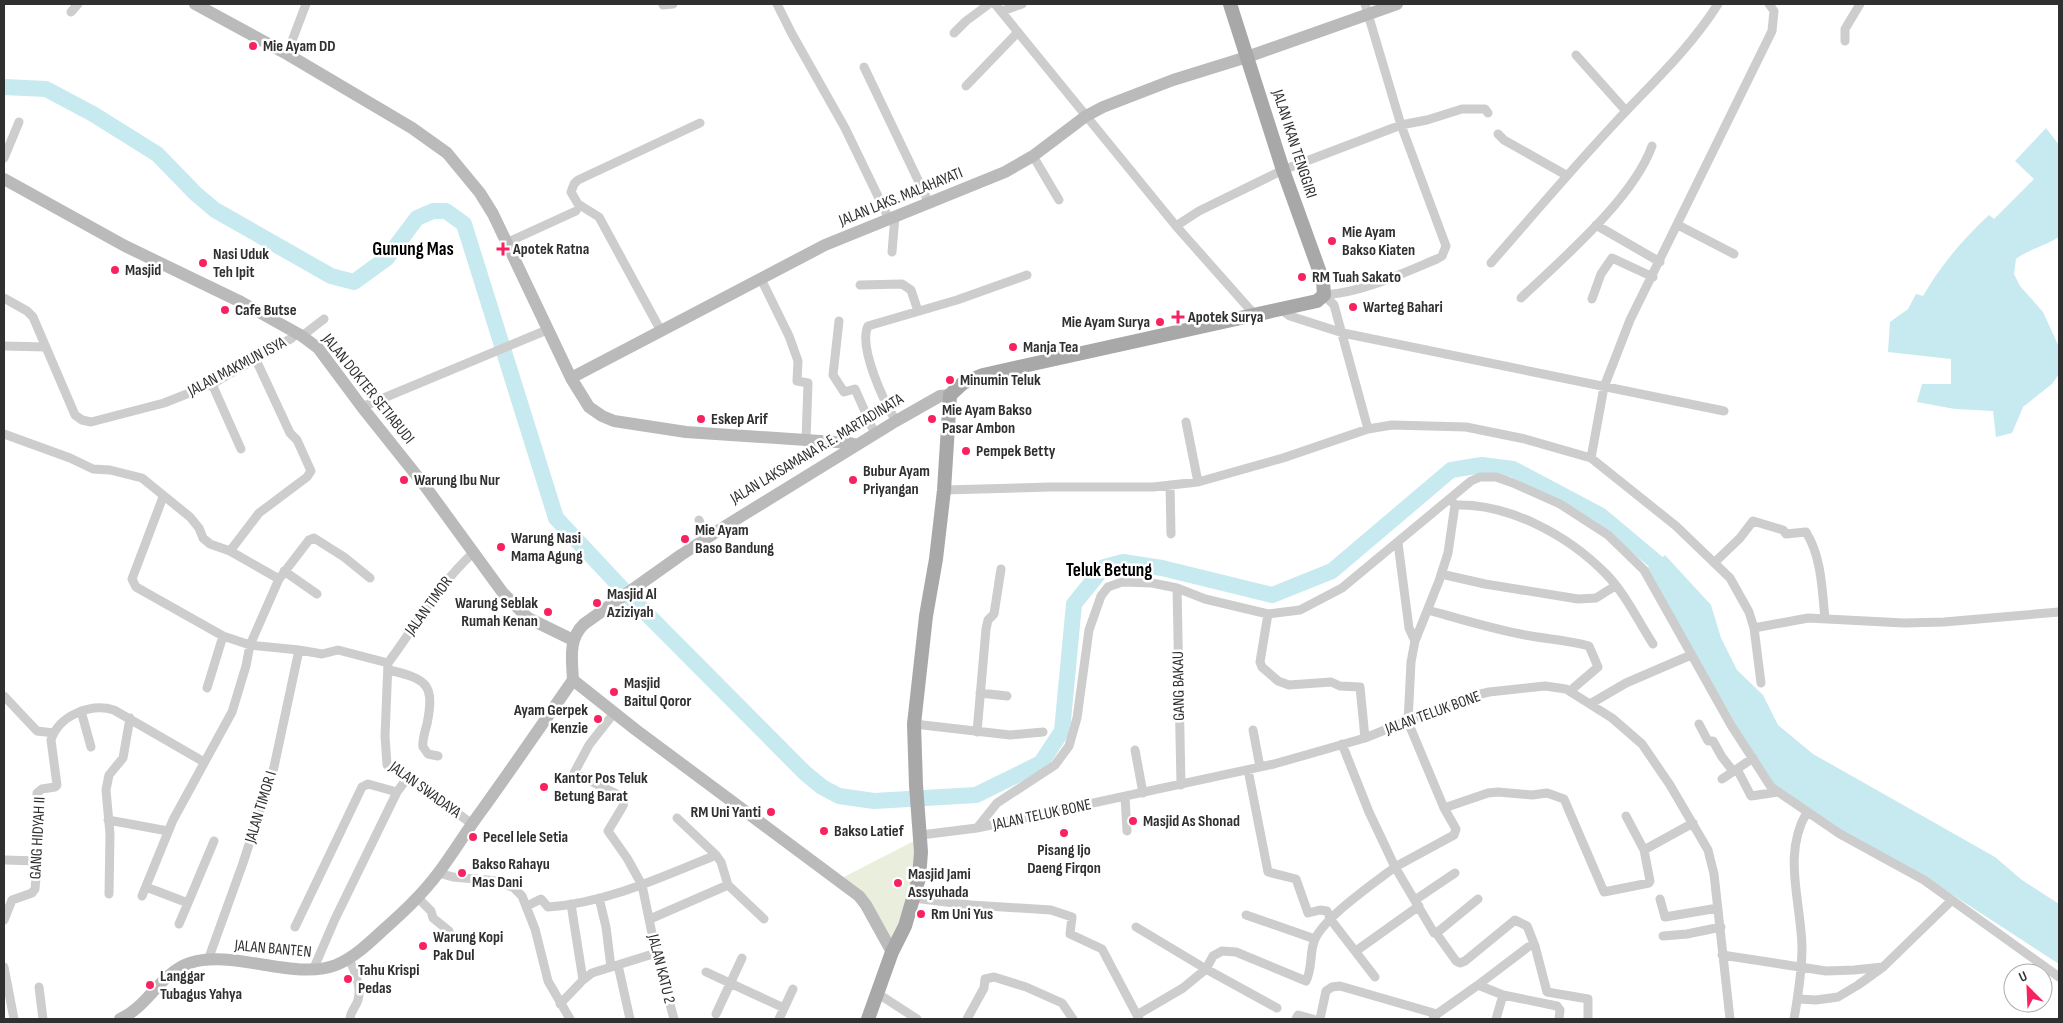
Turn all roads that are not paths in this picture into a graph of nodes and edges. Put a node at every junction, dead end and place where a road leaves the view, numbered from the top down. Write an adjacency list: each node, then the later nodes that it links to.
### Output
1 (78, 4): 17 (street)
2 (195, 4): 21 (street)
3 (306, 4): 21 (street)
4 (673, 4): 14 (street)
5 (777, 4): 42 (street)
6 (989, 4): 19 (street)
7 (994, 4): 16 (street)
8 (1022, 4): 16 (street)
9 (1230, 4): 23 (main road, JALAN IKAN TENGGIRI)
10 (1397, 4): 15 (street, JALAN LAKS. MALAHAYATI)
11 (1718, 4): 26 (street)
12 (1769, 4): 44 (street)
13 (1860, 4): 20 (street)
14 (663, 5)
15 (1366, 9): 23 (street, JALAN LAKS. MALAHAYATI); 31 (street)
16 (1002, 11): 18 (street)
17 (71, 12)
18 (1018, 32): 25 (street); 28 (street)
19 (954, 33)
20 (1845, 41)
21 (287, 54): 46 (street)
22 (1576, 56): 26 (street)
23 (1247, 57): 28 (street, JALAN LAKS. MALAHAYATI); 36 (main road, JALAN IKAN TENGGIRI)
24 (864, 67): 40 (street)
25 (966, 86)
26 (1626, 111): 37 (street)
27 (1488, 113): 31 (street)
28 (1086, 116): 34 (street, JALAN LAKS. MALAHAYATI); 45 (street)
29 (19, 122): 35 (street)
30 (700, 122): 65 (street)
31 (1402, 125): 36 (street); 55 (street)
32 (1498, 134): 37 (street)
33 (1652, 146): 43 (street)
34 (1033, 156): 39 (street); 40 (street, JALAN LAKS. MALAHAYATI)
35 (4, 158)
36 (1283, 170): 45 (street); 55 (main road, JALAN IKAN TENGGIRI)
37 (1566, 175): 50 (street)
38 (4, 179): 67 (street, JALAN DOKTER SETIABUDI)
39 (1059, 200)
40 (929, 203): 42 (street, JALAN LAKS. MALAHAYATI)
41 (576, 211): 46 (street)
42 (892, 217): 47 (street); 53 (street, JALAN LAKS. MALAHAYATI)
43 (1596, 225): 49 (street); 57 (street)
44 (1678, 225): 48 (street); 49 (street)
45 (1176, 226): 61 (street)
46 (506, 243): 64 (street)
47 (892, 252)
48 (1734, 254)
49 (1660, 262): 52 (street)
50 (1492, 263)
51 (1027, 275): 60 (street)
52 (1652, 277): 58 (street); 73 (street)
53 (761, 279): 65 (street, JALAN LAKS. MALAHAYATI); 82 (street)
54 (860, 286): 60 (street)
55 (1324, 295): 59 (main road, JALAN LAKSAMANA R.E. MARTADINATA); 66 (street)
56 (4, 298): 69 (street, JALAN MAKMUN ISYA)
57 (1521, 298)
58 (1592, 299)
59 (1280, 309): 61 (main road, JALAN LAKSAMANA R.E. MARTADINATA); 66 (street)
60 (918, 311): 77 (street)
61 (1254, 314): 74 (main road, JALAN LAKSAMANA R.E. MARTADINATA)
62 (324, 319): 67 (street, JALAN MAKMUN ISYA)
63 (839, 321): 81 (street)
64 (547, 330): 71 (street); 75 (street)
65 (661, 331): 71 (street, JALAN LAKS. MALAHAYATI)
66 (1343, 333): 73 (street); 79 (street)
67 (299, 334): 70 (street, JALAN MAKMUN ISYA); 75 (street, JALAN DOKTER SETIABUDI)
68 (4, 346): 69 (street)
69 (46, 347): 72 (street, JALAN MAKMUN ISYA)
70 (256, 360): 72 (street, JALAN MAKMUN ISYA); 95 (street)
71 (571, 378): 82 (street)
72 (212, 384): 84 (street)
73 (1604, 387): 76 (street); 85 (street)
74 (950, 395): 77 (street, JALAN LAKSAMANA R.E. MARTADINATA); 88 (main road)
75 (362, 408): 96 (street, JALAN DOKTER SETIABUDI)
76 (1724, 411)
77 (896, 421): 81 (street, JALAN LAKSAMANA R.E. MARTADINATA)
78 (1186, 422): 86 (street)
79 (1368, 429): 85 (street); 86 (street)
80 (4, 434): 89 (street)
81 (875, 434): 83 (street, JALAN LAKSAMANA R.E. MARTADINATA)
82 (806, 440): 83 (street)
83 (857, 445): 93 (street, JALAN LAKSAMANA R.E. MARTADINATA)
84 (241, 449)
85 (1591, 458): 97 (street)
86 (1198, 482): 87 (street)
87 (1170, 485): 88 (street); 92 (street)
88 (944, 490): 130 (main road)
89 (163, 497): 95 (street); 110 (street)
90 (1453, 502): 94 (street); 99 (street); 102 (street); 116 (street)
91 (699, 520): 93 (street)
92 (1171, 534)
93 (706, 539): 111 (street, JALAN LAKSAMANA R.E. MARTADINATA)
94 (1398, 543): 107 (street); 112 (street)
95 (230, 551): 100 (street)
96 (474, 552): 111 (street, JALAN DOKTER SETIABUDI); 117 (street, JALAN TIMOR)
97 (1714, 563): 108 (street); 109 (street)
98 (1001, 569): 122 (street)
99 (1442, 574): 102 (street); 105 (street)
100 (282, 575): 101 (street); 104 (street); 114 (street)
101 (370, 578)
102 (1615, 586): 113 (street)
103 (1177, 588): 107 (street); 148 (street, GANG BAKAU); 160 (street)
104 (317, 594)
105 (1428, 610): 112 (street); 121 (street)
106 (2059, 612): 108 (street)
107 (1268, 614): 136 (street)
108 (1826, 619): 109 (street)
109 (1754, 628): 119 (street)
110 (223, 636): 114 (street); 120 (street)
111 (573, 640): 118 (street)
112 (1415, 641): 129 (street)
113 (1653, 644)
114 (250, 645): 115 (street); 142 (street)
115 (299, 650): 117 (street); 208 (street, JALAN TIMOR I)
116 (1691, 655): 125 (street); 141 (street)
117 (389, 667): 140 (street); 146 (street, JALAN SWADAYA)
118 (574, 680): 127 (street); 159 (street, JALAN BANTEN)
119 (1761, 683)
120 (207, 688)
121 (1570, 691): 125 (street, JALAN TELUK BONE); 129 (street, JALAN TELUK BONE)
122 (980, 693): 124 (street); 133 (street)
123 (4, 696): 135 (street)
124 (1006, 696)
125 (1590, 704): 158 (street, JALAN TELUK BONE)
126 (81, 711): 128 (street); 135 (street); 138 (street)
127 (614, 713): 172 (street, JALAN KATU 2); 203 (street)
128 (130, 718): 142 (street); 157 (street)
129 (1408, 722): 136 (street, JALAN TELUK BONE); 153 (street)
130 (914, 724): 133 (street); 163 (main road)
131 (1700, 724): 145 (street)
132 (1253, 730): 143 (street)
133 (977, 732): 134 (street)
134 (1043, 732)
135 (54, 733): 168 (street, GANG HIDYAH II)
136 (1365, 738): 137 (street, JALAN TELUK BONE)
137 (1342, 744): 143 (street, JALAN TELUK BONE); 169 (street)
138 (91, 747)
139 (1135, 750): 151 (street)
140 (438, 756)
141 (1752, 758): 145 (street); 150 (street)
142 (204, 762): 161 (street)
143 (1260, 767): 144 (street, JALAN TELUK BONE)
144 (1248, 770): 148 (street, JALAN TELUK BONE); 192 (street)
145 (1735, 770): 147 (street); 150 (street)
146 (408, 777): 149 (street); 159 (street, JALAN SWADAYA)
147 (1722, 779)
148 (1181, 785): 151 (street, JALAN TELUK BONE)
149 (397, 792): 194 (street); 214 (street)
150 (1778, 792): 154 (street)
151 (1143, 793): 152 (street, JALAN TELUK BONE)
152 (1124, 797): 160 (street, JALAN TELUK BONE); 162 (street)
153 (1444, 808): 165 (street); 169 (street)
154 (1807, 812): 182 (street); 211 (street)
155 (1626, 816): 165 (street)
156 (677, 818): 166 (street)
157 (108, 820): 161 (street); 175 (street)
158 (1693, 823): 165 (street); 187 (street, JALAN TELUK BONE)
159 (472, 824): 170 (street, JALAN BANTEN)
160 (977, 828): 163 (street, JALAN TELUK BONE)
161 (168, 831): 174 (street)
162 (1127, 831)
163 (920, 832): 179 (main road)
164 (214, 842): 183 (street)
165 (1644, 850)
166 (716, 855): 172 (street); 173 (street)
167 (4, 860): 168 (street)
168 (38, 861): 191 (street, GANG HIDYAH II)
169 (1396, 867): 184 (street); 192 (street)
170 (439, 873): 177 (street, JALAN BANTEN); 186 (street)
171 (1456, 874): 184 (street)
172 (642, 885): 178 (street); 189 (street, JALAN KATU 2)
173 (728, 885): 189 (street, JALAN KATU 2); 190 (street)
174 (146, 887): 176 (street); 183 (street)
175 (109, 894)
176 (142, 896)
177 (418, 897): 197 (street); 207 (street, JALAN BANTEN)
178 (599, 898): 185 (street); 209 (street)
179 (913, 898): 203 (main road); 231 (street)
180 (1478, 899): 198 (street)
181 (1660, 899): 187 (street)
182 (1951, 900): 212 (street); 216 (street)
183 (188, 903): 193 (street)
184 (1417, 903): 198 (street); 202 (street)
185 (571, 904): 186 (street); 218 (street)
186 (527, 906): 226 (street)
187 (1718, 908): 196 (street, JALAN TELUK BONE)
188 (1246, 915): 200 (street)
189 (650, 919): 204 (street, JALAN KATU 2)
190 (764, 919)
191 (4, 920)
192 (1331, 920): 200 (street); 202 (street)
193 (179, 924)
194 (296, 927)
195 (1136, 927): 213 (street)
196 (1721, 928): 199 (street); 205 (street, JALAN TELUK BONE)
197 (449, 931)
198 (1436, 933): 249 (street)
199 (1663, 936)
200 (1315, 939): 213 (street)
201 (1528, 947): 220 (street)
202 (1356, 951): 217 (street)
203 (892, 952): 223 (main road)
204 (656, 953): 209 (street); 238 (street, JALAN KATU 2)
205 (1722, 955): 211 (street); 250 (street, JALAN TELUK BONE)
206 (742, 958): 219 (street)
207 (349, 959): 214 (street, JALAN BANTEN); 236 (street)
208 (208, 960): 214 (street, JALAN BANTEN); 235 (street, JALAN BANTEN)
209 (614, 966): 218 (street); 237 (street)
210 (4, 967): 233 (street)
211 (1800, 967): 212 (street); 225 (street)
212 (1883, 967): 225 (street)
213 (1206, 969): 228 (street); 231 (street)
214 (313, 970)
215 (706, 972): 219 (street)
216 (2059, 976)
217 (1375, 977)
218 (583, 980): 226 (street)
219 (730, 982): 227 (street); 229 (street)
220 (1478, 985): 224 (street); 230 (street)
221 (39, 987): 234 (street)
222 (793, 989): 227 (street)
223 (877, 993): 240 (main road); 241 (street)
224 (1504, 996): 247 (street); 248 (street)
225 (1798, 999): 251 (street)
226 (560, 1004): 232 (street)
227 (784, 1008): 239 (street)
228 (1277, 1008)
229 (716, 1014)
230 (1435, 1016): 246 (street)
231 (1138, 1017)
232 (567, 1018)
233 (14, 1019)
234 (43, 1019)
235 (120, 1019)
236 (350, 1019)
237 (630, 1019)
238 (674, 1019)
239 (779, 1019)
240 (868, 1019)
241 (917, 1019)
242 (967, 1019): 243 (street)
243 (1073, 1019)
244 (1296, 1019): 245 (street)
245 (1313, 1019)
246 (1320, 1019)
247 (1496, 1019)
248 (1558, 1019)
249 (1588, 1019)
250 (1730, 1019)
251 (1794, 1019)

